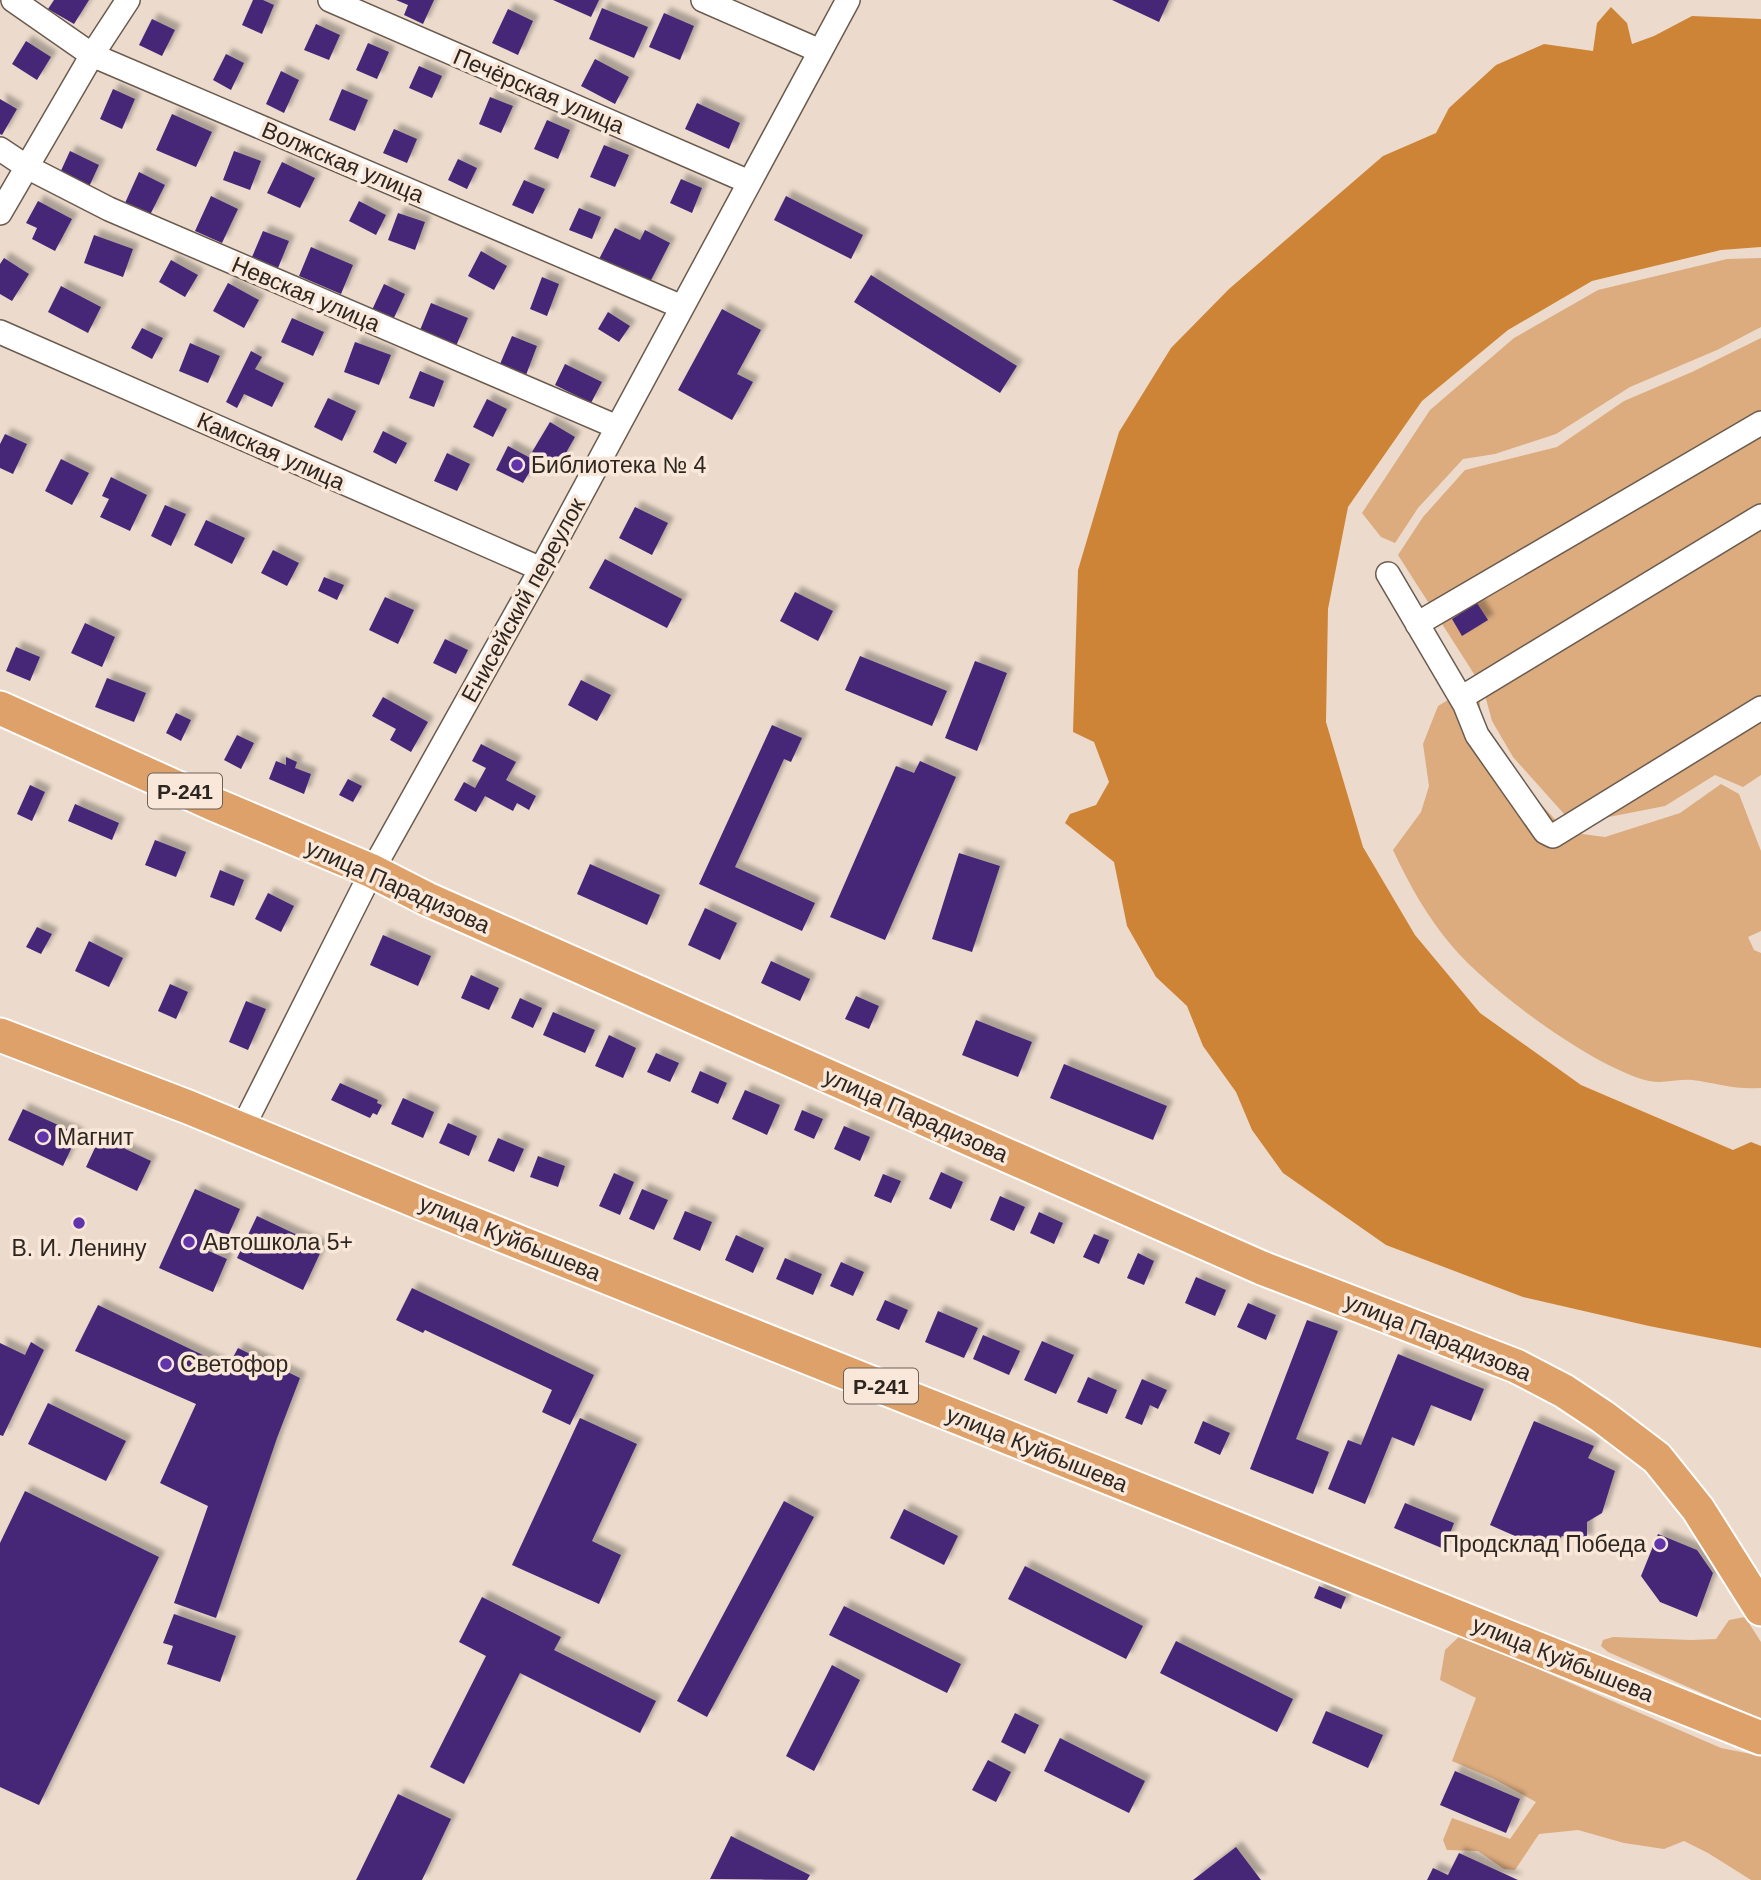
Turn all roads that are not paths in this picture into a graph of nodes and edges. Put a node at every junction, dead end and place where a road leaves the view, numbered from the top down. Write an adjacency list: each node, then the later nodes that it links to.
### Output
1 (13, 0): 7 (street, Волжская улица)
2 (128, 0): 7 (street)
3 (330, 0): 10 (street, Печёрская улица)
4 (703, 0): 6 (street)
5 (848, 0): 6 (street, Енисейский переулок)
6 (820, 51): 10 (street, Енисейский переулок)
7 (92, 55): 9 (street); 12 (street, Волжская улица)
8 (0, 149): 9 (street, Невская улица)
9 (27, 167): 11 (street); 15 (street, Невская улица)
10 (749, 182): 12 (street, Енисейский переулок)
11 (0, 213)
12 (682, 307): 15 (street, Енисейский переулок)
13 (0, 332): 17 (street, Камская улица)
14 (1761, 423): 19 (street)
15 (617, 428): 17 (street, Енисейский переулок)
16 (1761, 516): 20 (street)
17 (541, 569): 23 (street, Енисейский переулок)
18 (1388, 574): 19 (street)
19 (1417, 624): 20 (street)
20 (1461, 698): 22 (street)
21 (0, 708): 23 (highway, улица Парадизова / Р-241)
22 (1761, 708)
23 (372, 871): 25 (street, Енисейский переулок); 26 (highway, улица Парадизова / Р-241)
24 (0, 1035): 25 (highway, улица Куйбышева / Р-241)
25 (242, 1129): 27 (highway, улица Куйбышева / Р-241)
26 (1761, 1609)
27 (1761, 1738)

